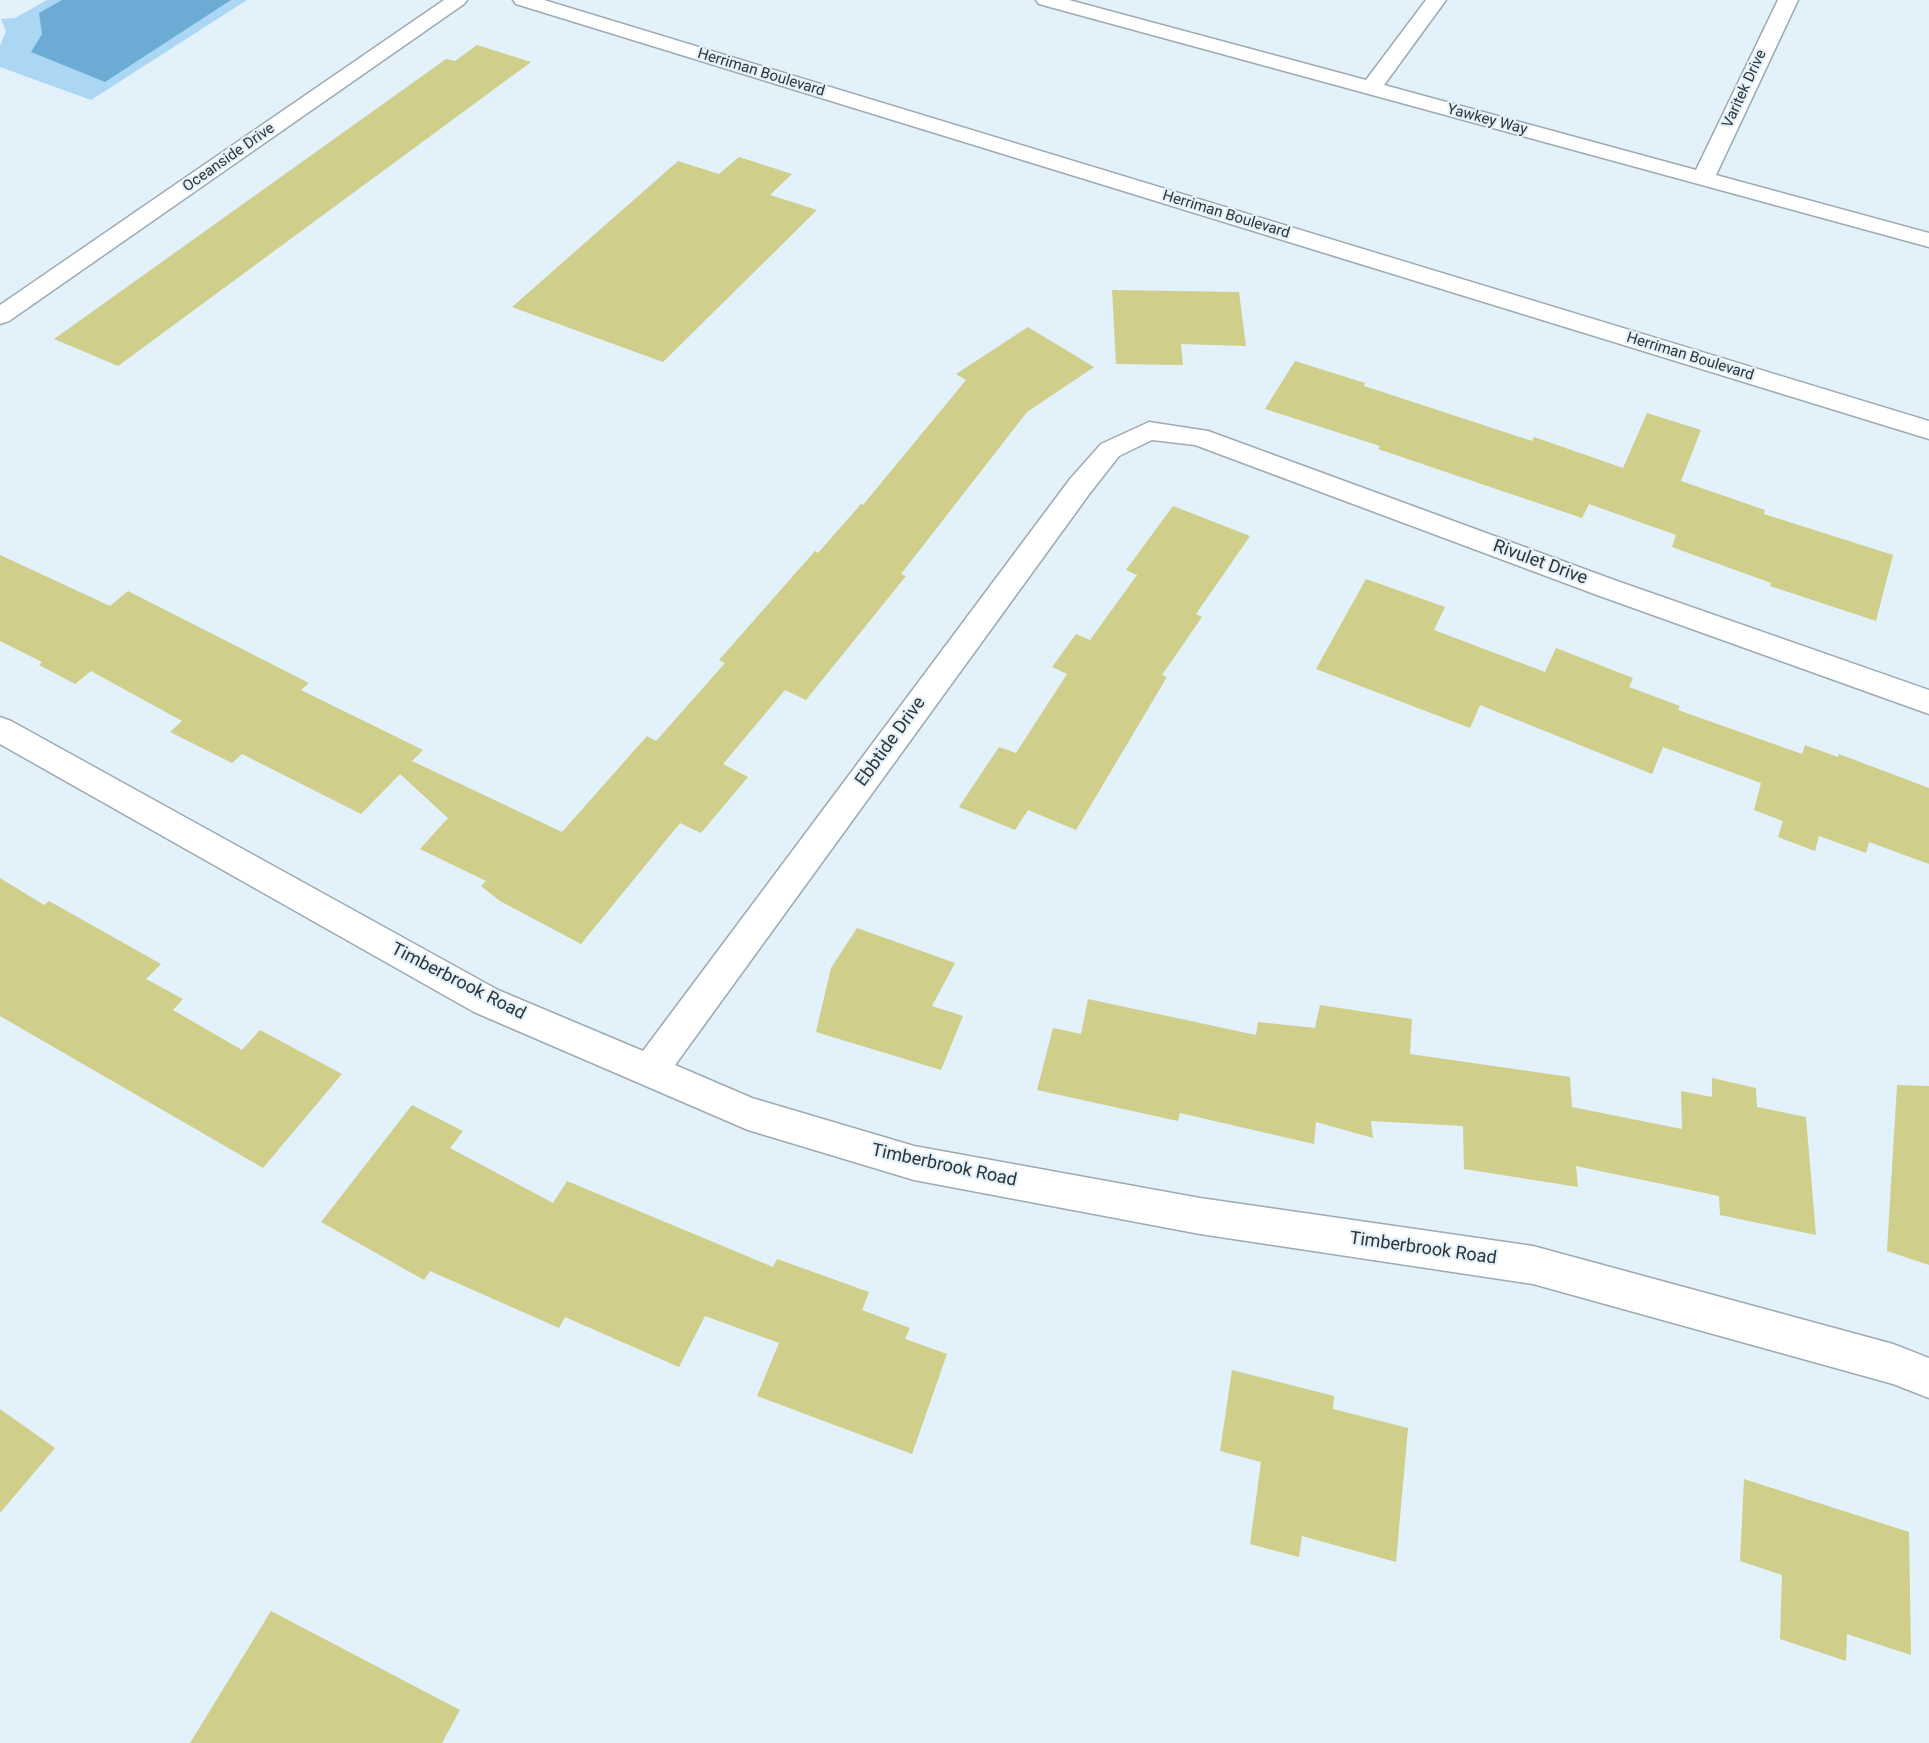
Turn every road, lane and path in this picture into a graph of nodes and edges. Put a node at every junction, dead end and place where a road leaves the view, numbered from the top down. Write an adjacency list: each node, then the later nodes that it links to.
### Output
1 (457, 0): 10 (street, Oceanside Drive)
2 (522, 0): 11 (street, Herriman Boulevard)
3 (1046, 0): 6 (street, Yawkey Way)
4 (1436, 0): 7 (street)
5 (1788, 0): 8 (street, Varitek Drive)
6 (1082, 4): 7 (street, Yawkey Way)
7 (1371, 88): 8 (street, Yawkey Way)
8 (1703, 178): 9 (street, Yawkey Way)
9 (1929, 240)
10 (0, 316)
11 (1929, 430)
12 (1149, 431): 13 (street, Rivulet Drive); 15 (street, Ebbtide Drive)
13 (1929, 702)
14 (0, 729): 15 (street, Timberbrook Road)
15 (649, 1071): 16 (street, Timberbrook Road)
16 (1929, 1378)

